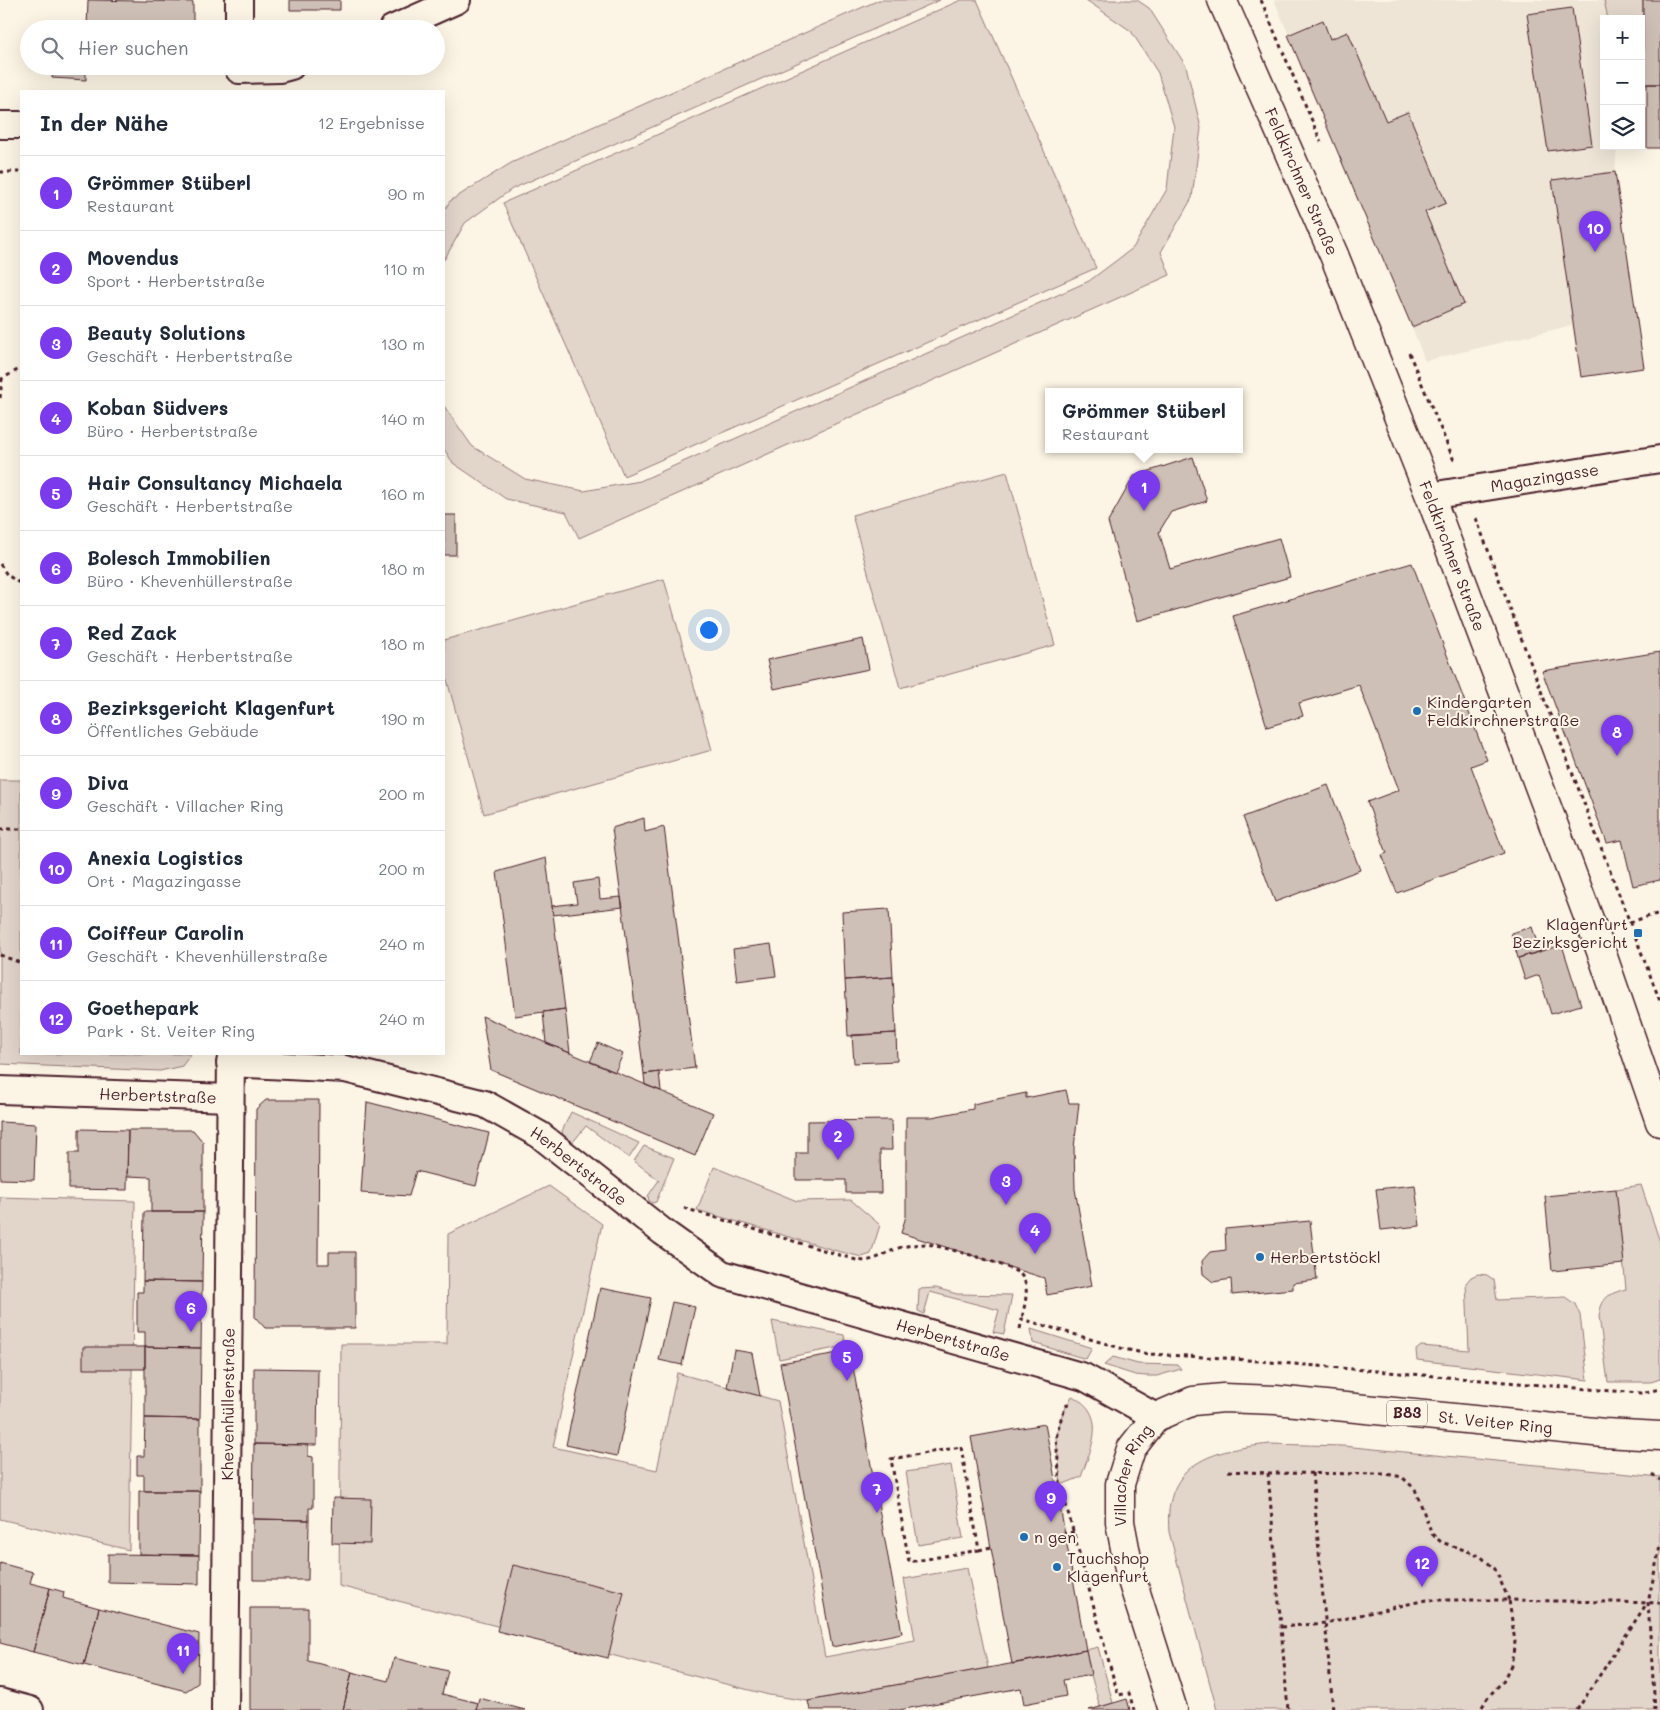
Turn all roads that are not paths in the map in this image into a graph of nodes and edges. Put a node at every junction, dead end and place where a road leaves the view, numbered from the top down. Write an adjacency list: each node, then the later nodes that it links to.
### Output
1 (239, 0): 4 (street)
2 (457, 0): 5 (street)
3 (1222, 0): 9 (main road, Feldkirchner Straße)
4 (239, 20)
5 (412, 20)
6 (0, 124): 7 (street)
7 (20, 125)
8 (1660, 459): 9 (street, Magazingasse)
9 (1430, 496): 13 (main road, Feldkirchner Straße)
10 (230, 1058): 12 (street, Herbertstraße); 14 (street, Herbertstraße)
11 (0, 1090): 12 (street, Herbertstraße)
12 (230, 1098): 18 (street, Khevenhüllerstraße)
13 (1660, 1122)
14 (1156, 1416): 15 (main road, St. Veiter Ring / B83); 19 (main road, Villacher Ring)
15 (1660, 1436)
16 (0, 1702): 17 (street)
17 (30, 1710)
18 (225, 1710)
19 (1173, 1710)

